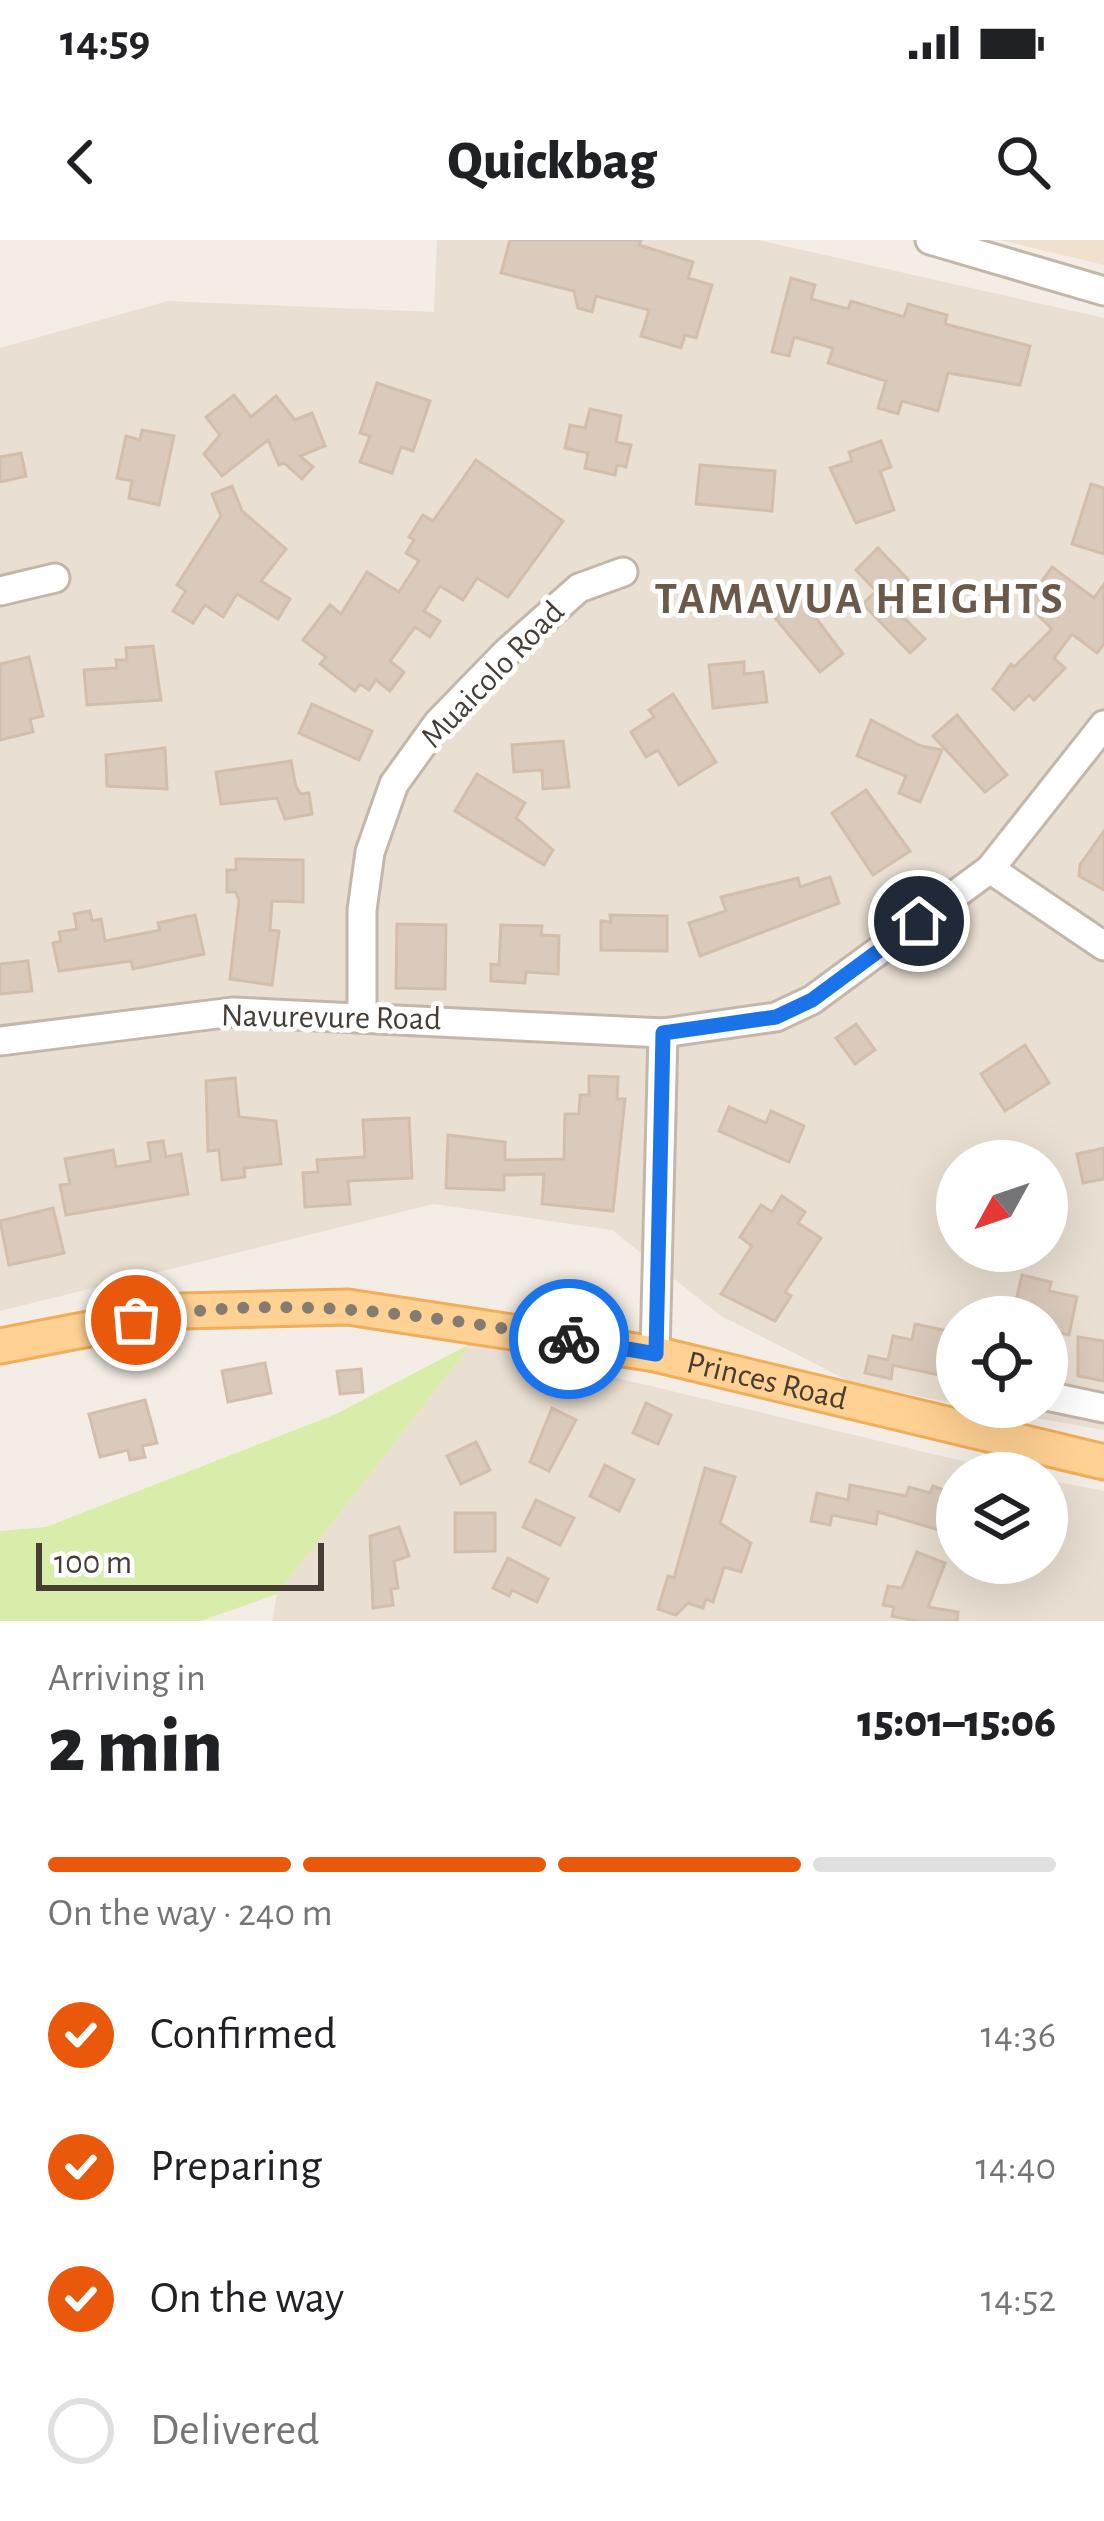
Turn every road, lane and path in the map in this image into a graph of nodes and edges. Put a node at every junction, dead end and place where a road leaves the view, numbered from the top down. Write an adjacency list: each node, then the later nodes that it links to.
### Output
1 (930, 240): 2 (street)
2 (1104, 291)
3 (623, 572): 9 (street, Muaicolo Road)
4 (55, 578): 5 (street)
5 (0, 591)
6 (1104, 725): 7 (street, Navurevure Road)
7 (990, 868): 8 (street); 10 (street, Navurevure Road)
8 (1104, 946)
9 (362, 1016): 10 (street, Navurevure Road); 11 (street, Navurevure Road)
10 (663, 1033): 13 (street)
11 (0, 1041)
12 (0, 1346): 13 (main road, Princes Road)
13 (656, 1354): 16 (main road, Princes Road)
14 (1068, 1400): 15 (street)
15 (1104, 1408)
16 (1104, 1462)

